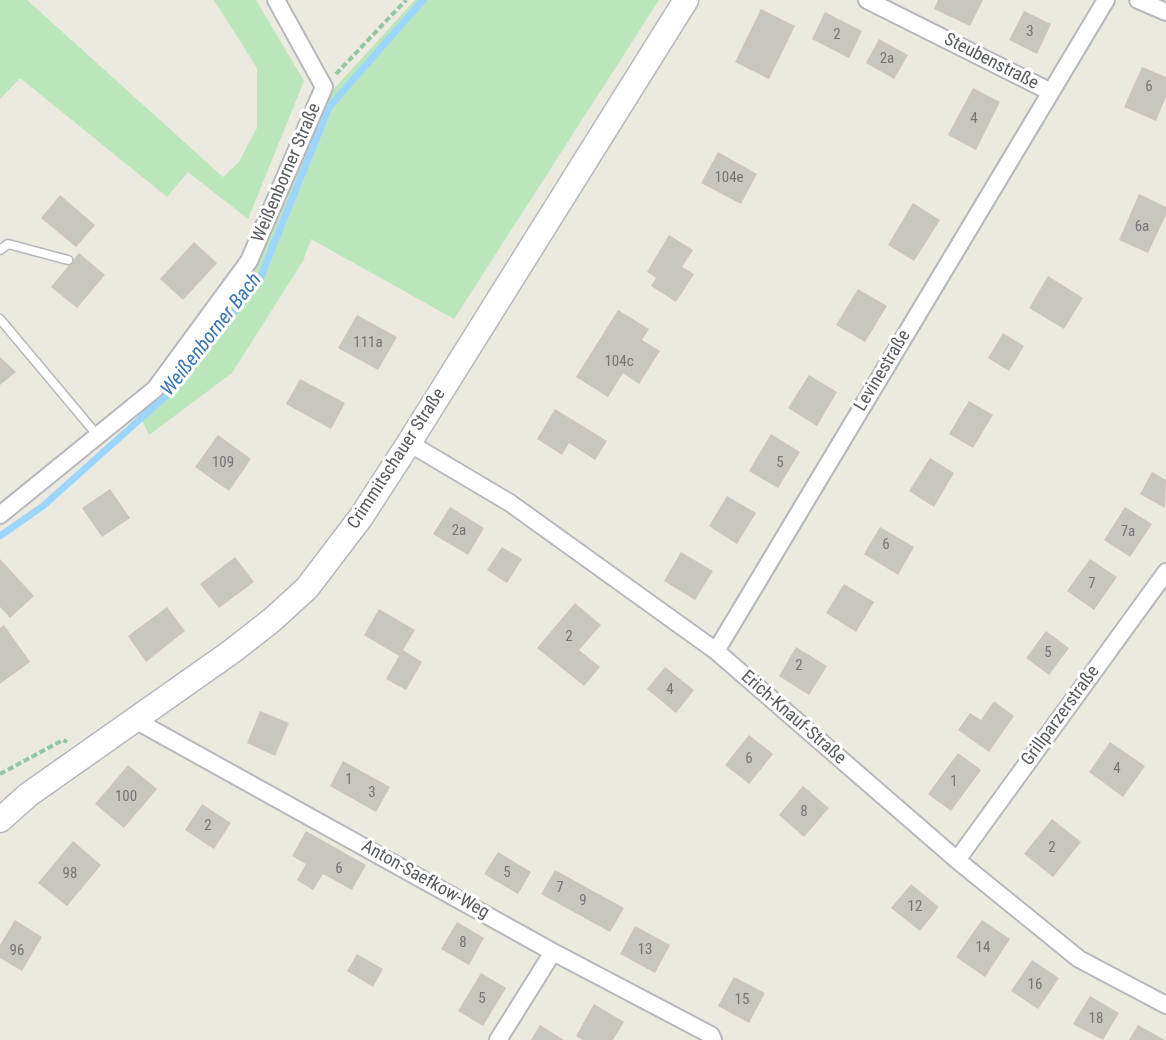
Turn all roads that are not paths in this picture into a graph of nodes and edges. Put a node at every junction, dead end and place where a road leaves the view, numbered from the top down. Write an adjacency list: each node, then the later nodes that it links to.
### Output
1 (276, 0): 11 (street, Weißenborner Straße)
2 (687, 0): 12 (main road, Crimmitschauer Straße)
3 (867, 0): 7 (street, Steubenstraße)
4 (1106, 0): 7 (street, Steubenstraße)
5 (1138, 0): 6 (street)
6 (1166, 12)
7 (1051, 92): 15 (street, Levinestraße)
8 (0, 250): 9 (lane)
9 (68, 260)
10 (0, 319): 11 (lane)
11 (98, 436): 13 (street, Weißenborner Straße)
12 (409, 443): 15 (street, Erich-Knauf-Straße); 16 (main road, Crimmitschauer Straße)
13 (0, 515)
14 (1166, 572): 18 (street, Grillparzerstraße)
15 (716, 651): 18 (street, Erich-Knauf-Straße)
16 (135, 720): 17 (main road, Crimmitschauer Straße); 19 (street, Anton-Saefkow-Weg)
17 (0, 820)
18 (957, 861): 20 (street, Erich-Knauf-Straße)
19 (554, 952): 21 (street); 22 (street, Anton-Saefkow-Weg)
20 (1166, 1005)
21 (498, 1040)
22 (713, 1040)

